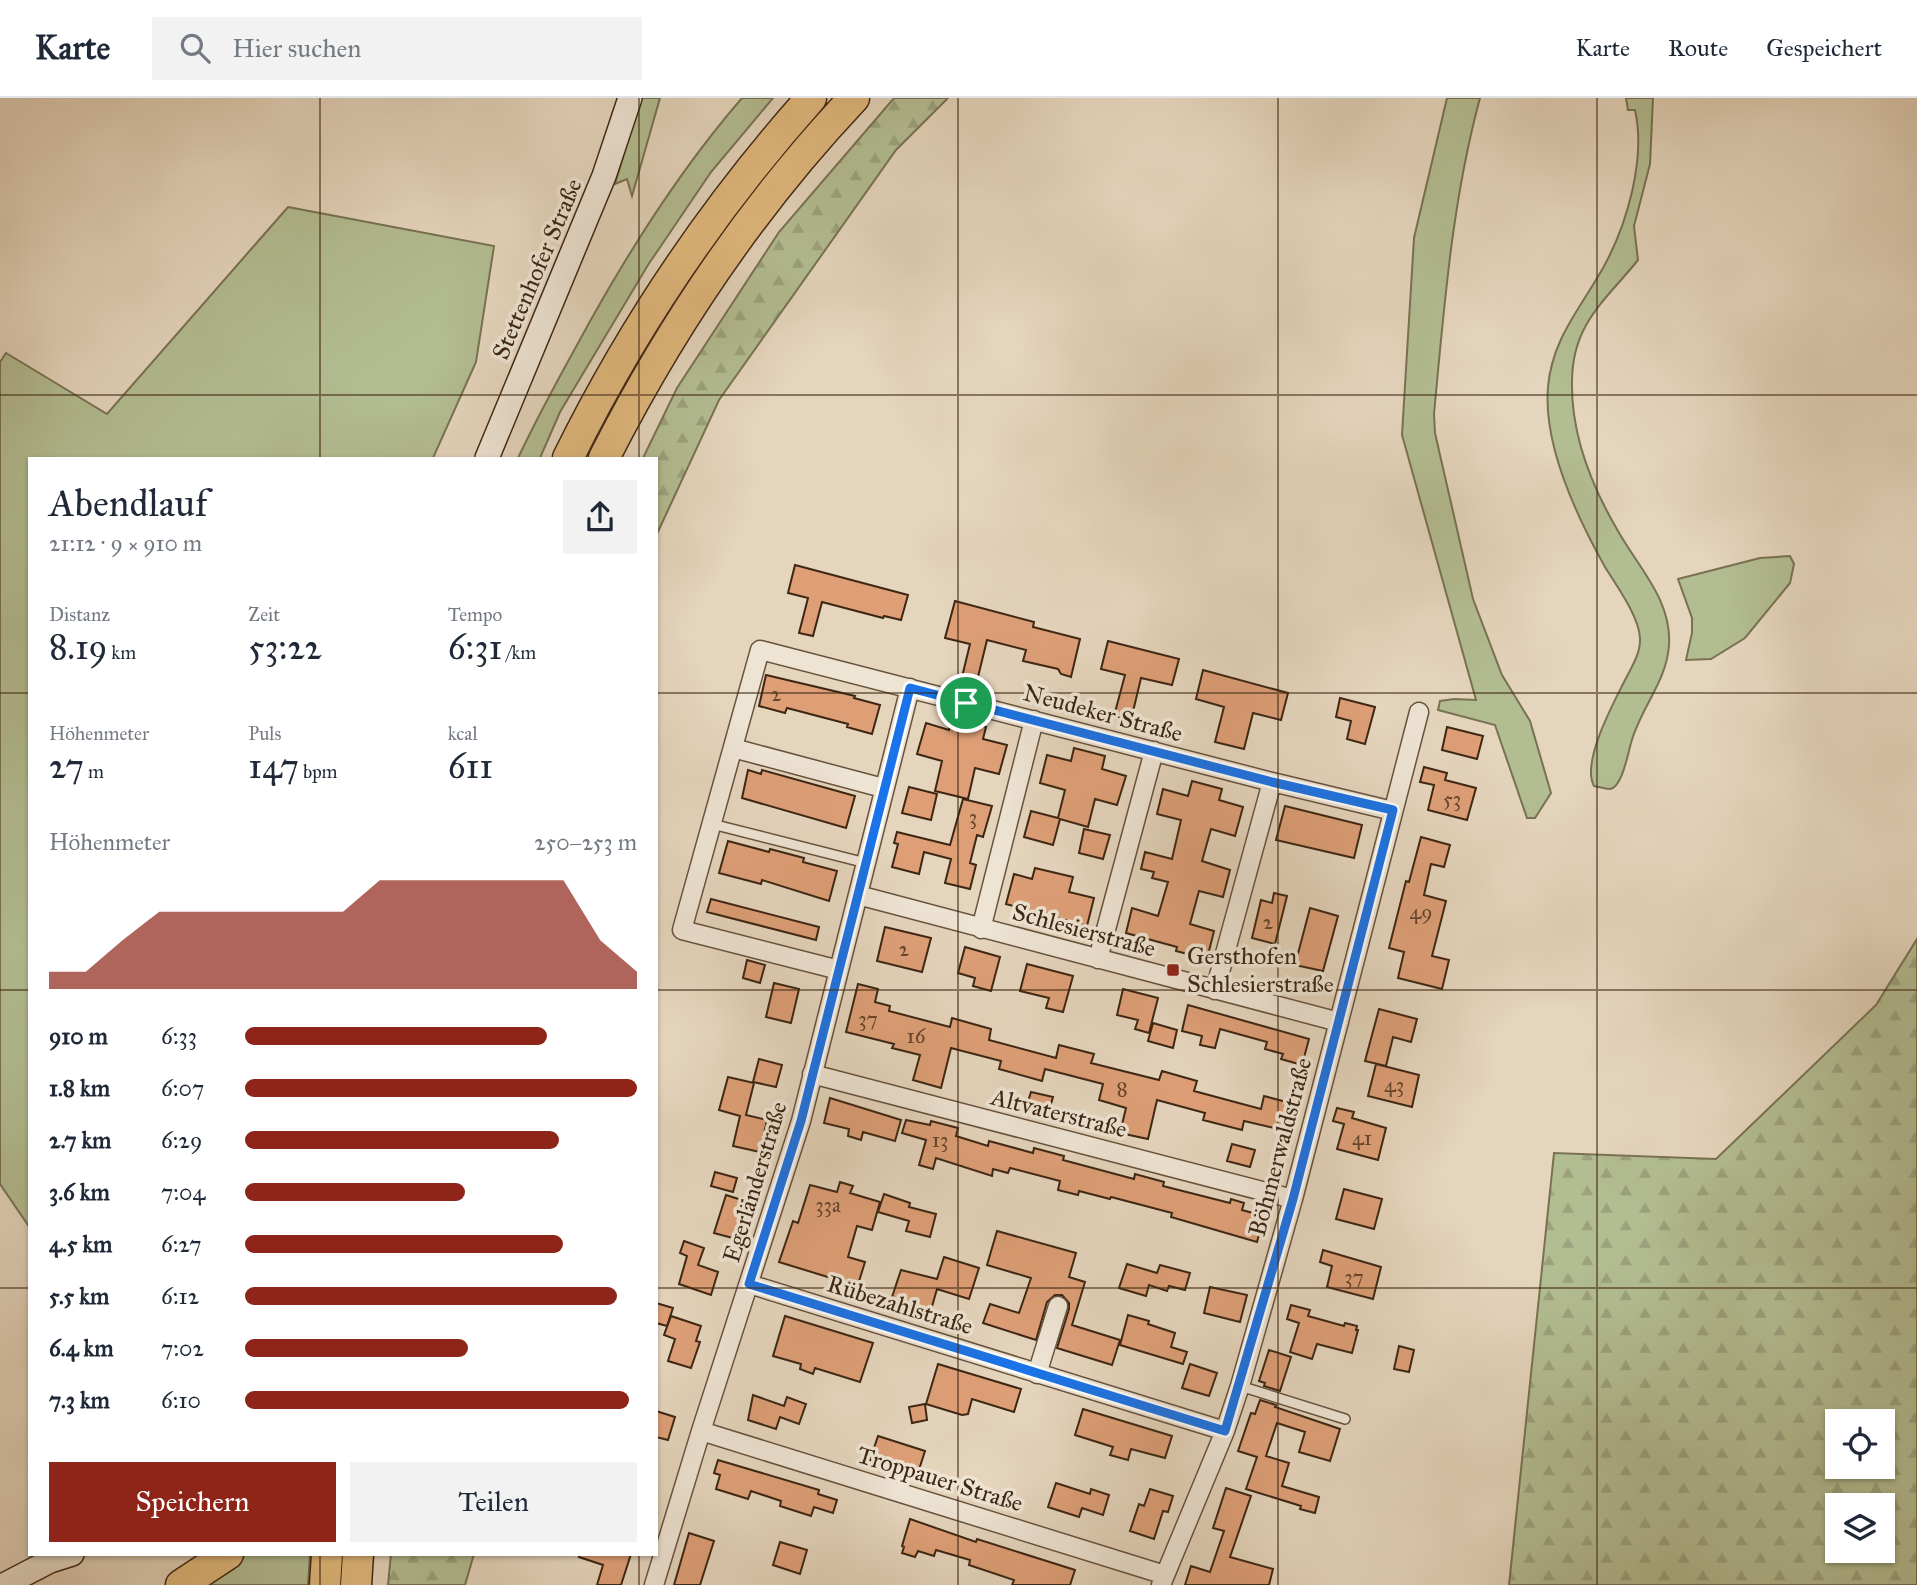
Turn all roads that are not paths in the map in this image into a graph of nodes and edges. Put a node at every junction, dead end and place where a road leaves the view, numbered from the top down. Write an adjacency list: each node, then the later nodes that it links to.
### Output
1 (630, 98): 4 (street, Stettenhofer Straße)
2 (811, 98): 5 (highway)
3 (854, 98): 6 (highway)
4 (487, 457)
5 (569, 457)
6 (605, 457)
7 (910, 688): 9 (street, Neudeker Straße); 10 (street, Neudeker Straße); 13 (street, Egerländerstraße)
8 (1419, 712): 14 (street, Böhmerwaldstraße)
9 (1034, 720): 11 (street, Neudeker Straße); 18 (street)
10 (733, 748): 13 (street); 15 (street)
11 (1154, 751): 12 (street, Neudeker Straße); 19 (street)
12 (1272, 782): 14 (street, Neudeker Straße); 21 (street)
13 (883, 788): 16 (street, Egerländerstraße)
14 (1393, 810): 22 (street, Böhmerwaldstraße)
15 (712, 824): 16 (lane); 20 (street)
16 (866, 863): 17 (street, Egerländerstraße)
17 (858, 895): 18 (street, Schlesierstraße); 20 (street, Egerländerstraße)
18 (981, 929): 19 (street, Schlesierstraße)
19 (1098, 959): 21 (street, Schlesierstraße)
20 (839, 970): 23 (street, Egerländerstraße)
21 (1215, 990): 22 (street, Schlesierstraße)
22 (1339, 1022): 24 (street, Böhmerwaldstraße)
23 (812, 1074): 24 (street, Altvaterstraße); 25 (street, Egerländerstraße)
24 (1293, 1199): 28 (street, Böhmerwaldstraße)
25 (749, 1284): 27 (street, Rübezahlstraße); 30 (street, Egerländerstraße)
26 (1058, 1306): 27 (street)
27 (1037, 1374): 31 (street, Rübezahlstraße)
28 (1240, 1386): 29 (lane); 31 (street, Böhmerwaldstraße)
29 (1345, 1419)
30 (701, 1431): 36 (street, Troppauer Straße); 41 (street, Egerländerstraße)
31 (1225, 1431): 36 (street, Böhmerwaldstraße)
32 (66, 1556): 37 (street)
33 (225, 1556): 38 (highway)
34 (327, 1556): 39 (highway)
35 (358, 1556): 40 (highway)
36 (1163, 1580)
37 (4, 1585)
38 (181, 1585)
39 (325, 1585)
40 (356, 1585)
41 (654, 1585)

